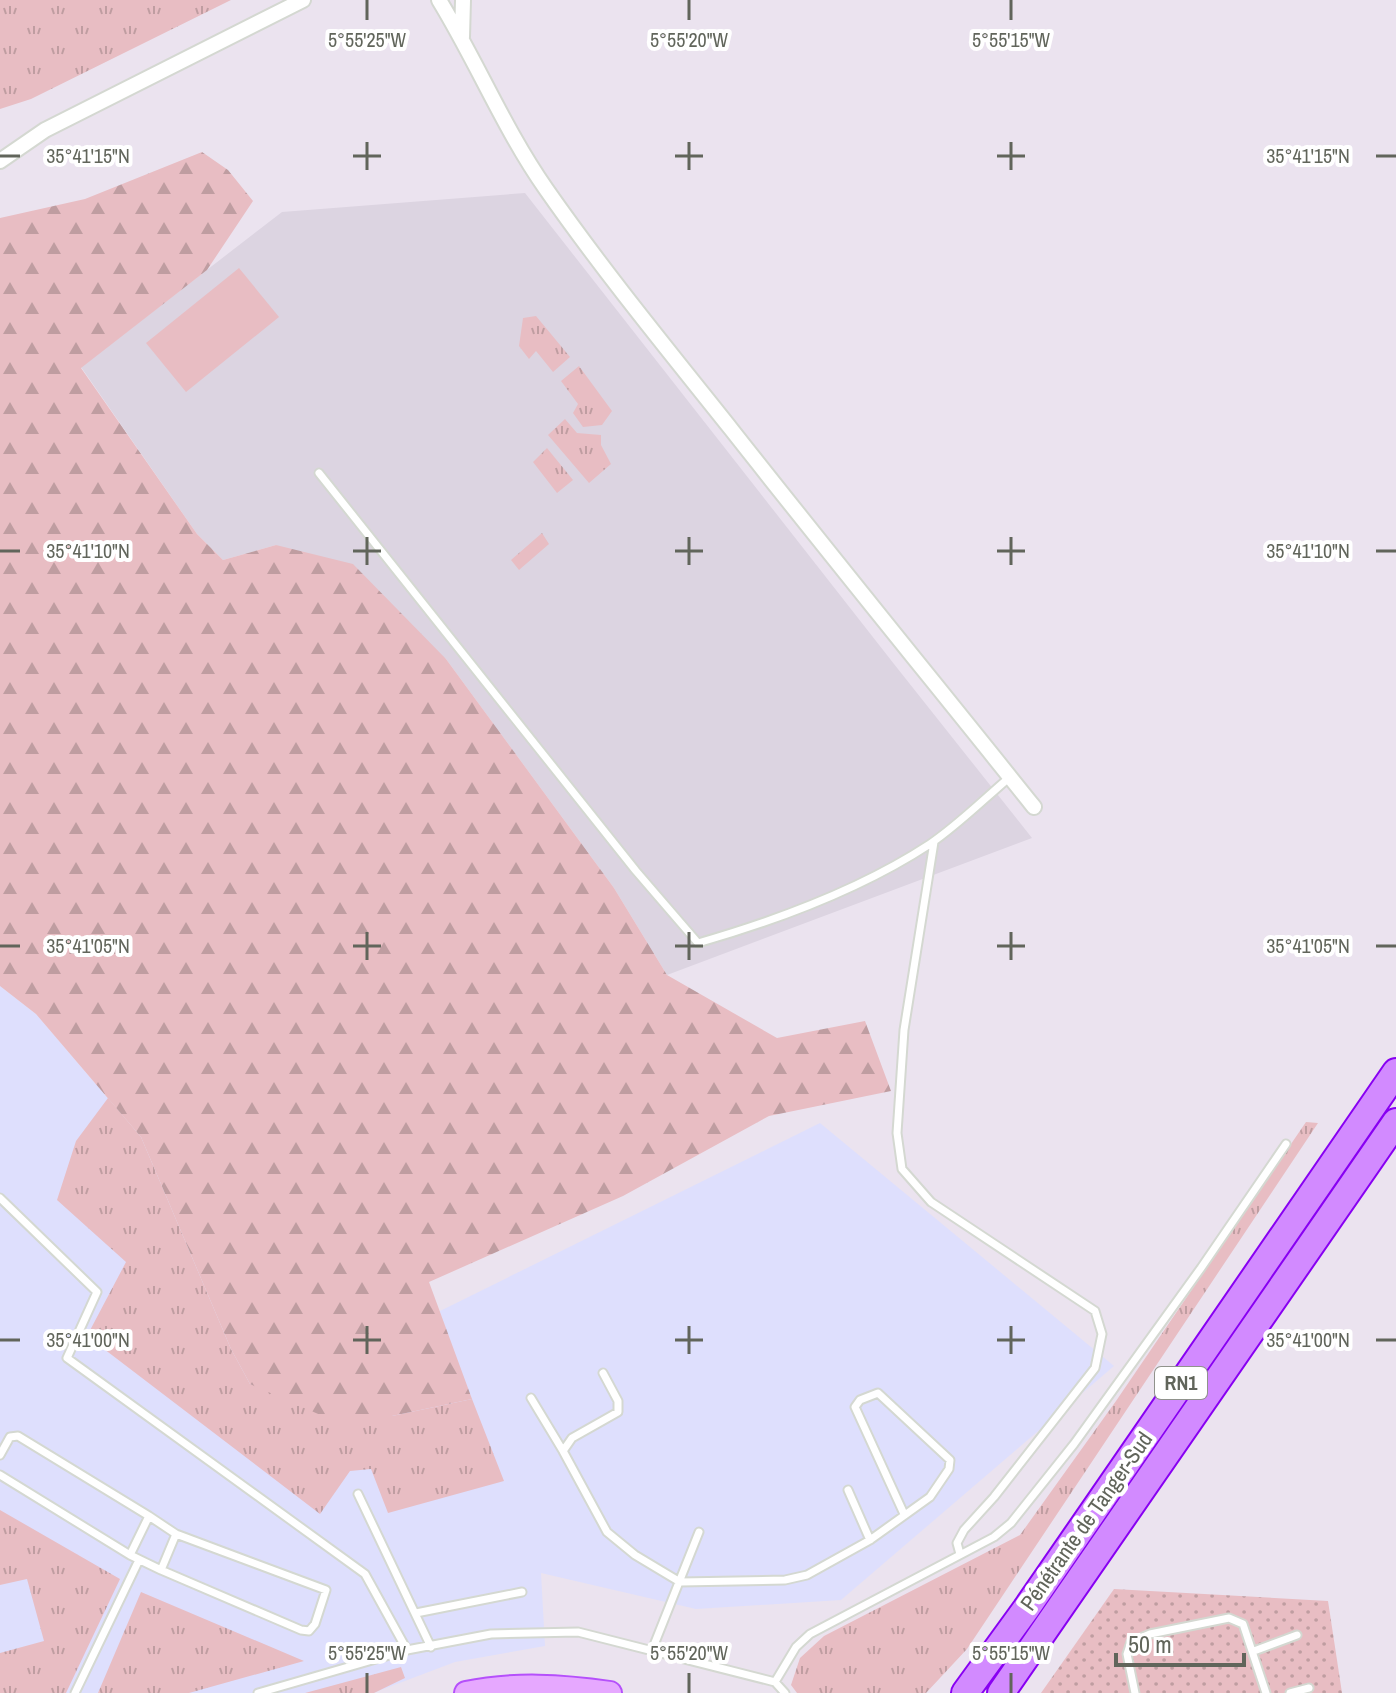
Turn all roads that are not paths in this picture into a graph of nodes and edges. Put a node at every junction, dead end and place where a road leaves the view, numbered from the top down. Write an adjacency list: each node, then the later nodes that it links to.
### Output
1 (303, 0): 5 (street)
2 (439, 0): 4 (street)
3 (463, 0): 4 (street)
4 (462, 37): 7 (street)
5 (0, 161)
6 (319, 473): 9 (lane)
7 (1010, 777): 8 (street); 9 (lane)
8 (1034, 807)
9 (934, 842): 26 (lane)
10 (1396, 1072): 45 (highway, Pénétrante de Tanger-Sud / RN1)
11 (1396, 1122): 46 (highway, Pénétrante de Tanger-Sud / RN1)
12 (1286, 1144): 26 (lane)
13 (0, 1198): 35 (lane)
14 (603, 1373): 16 (lane)
15 (531, 1398): 16 (lane)
16 (563, 1451): 30 (lane)
17 (0, 1455): 22 (lane)
18 (0, 1475): 27 (lane)
19 (848, 1490): 25 (lane)
20 (358, 1494): 32 (lane)
21 (904, 1514): 21 (lane); 25 (lane)
22 (149, 1516): 24 (lane); 27 (lane)
23 (699, 1532): 30 (lane)
24 (176, 1534): 29 (lane); 29 (lane)
25 (870, 1540): 30 (lane)
26 (960, 1554): 38 (lane)
27 (130, 1555): 28 (lane)
28 (139, 1560): 29 (lane); 40 (lane)
29 (161, 1570)
30 (680, 1582): 36 (lane)
31 (522, 1592): 32 (lane)
32 (416, 1613): 34 (lane)
33 (1297, 1635): 37 (lane)
34 (431, 1647): 35 (lane); 36 (lane)
35 (407, 1650): 41 (lane)
36 (652, 1650): 38 (lane)
37 (1254, 1651): 47 (lane); 48 (lane)
38 (775, 1682): 44 (lane)
39 (1309, 1688): 49 (lane)
40 (75, 1693)
41 (258, 1693)
42 (466, 1693): 43 (main road)
43 (610, 1693)
44 (785, 1693)
45 (965, 1693)
46 (1001, 1693)
47 (1135, 1693)
48 (1266, 1693)
49 (1290, 1693)

